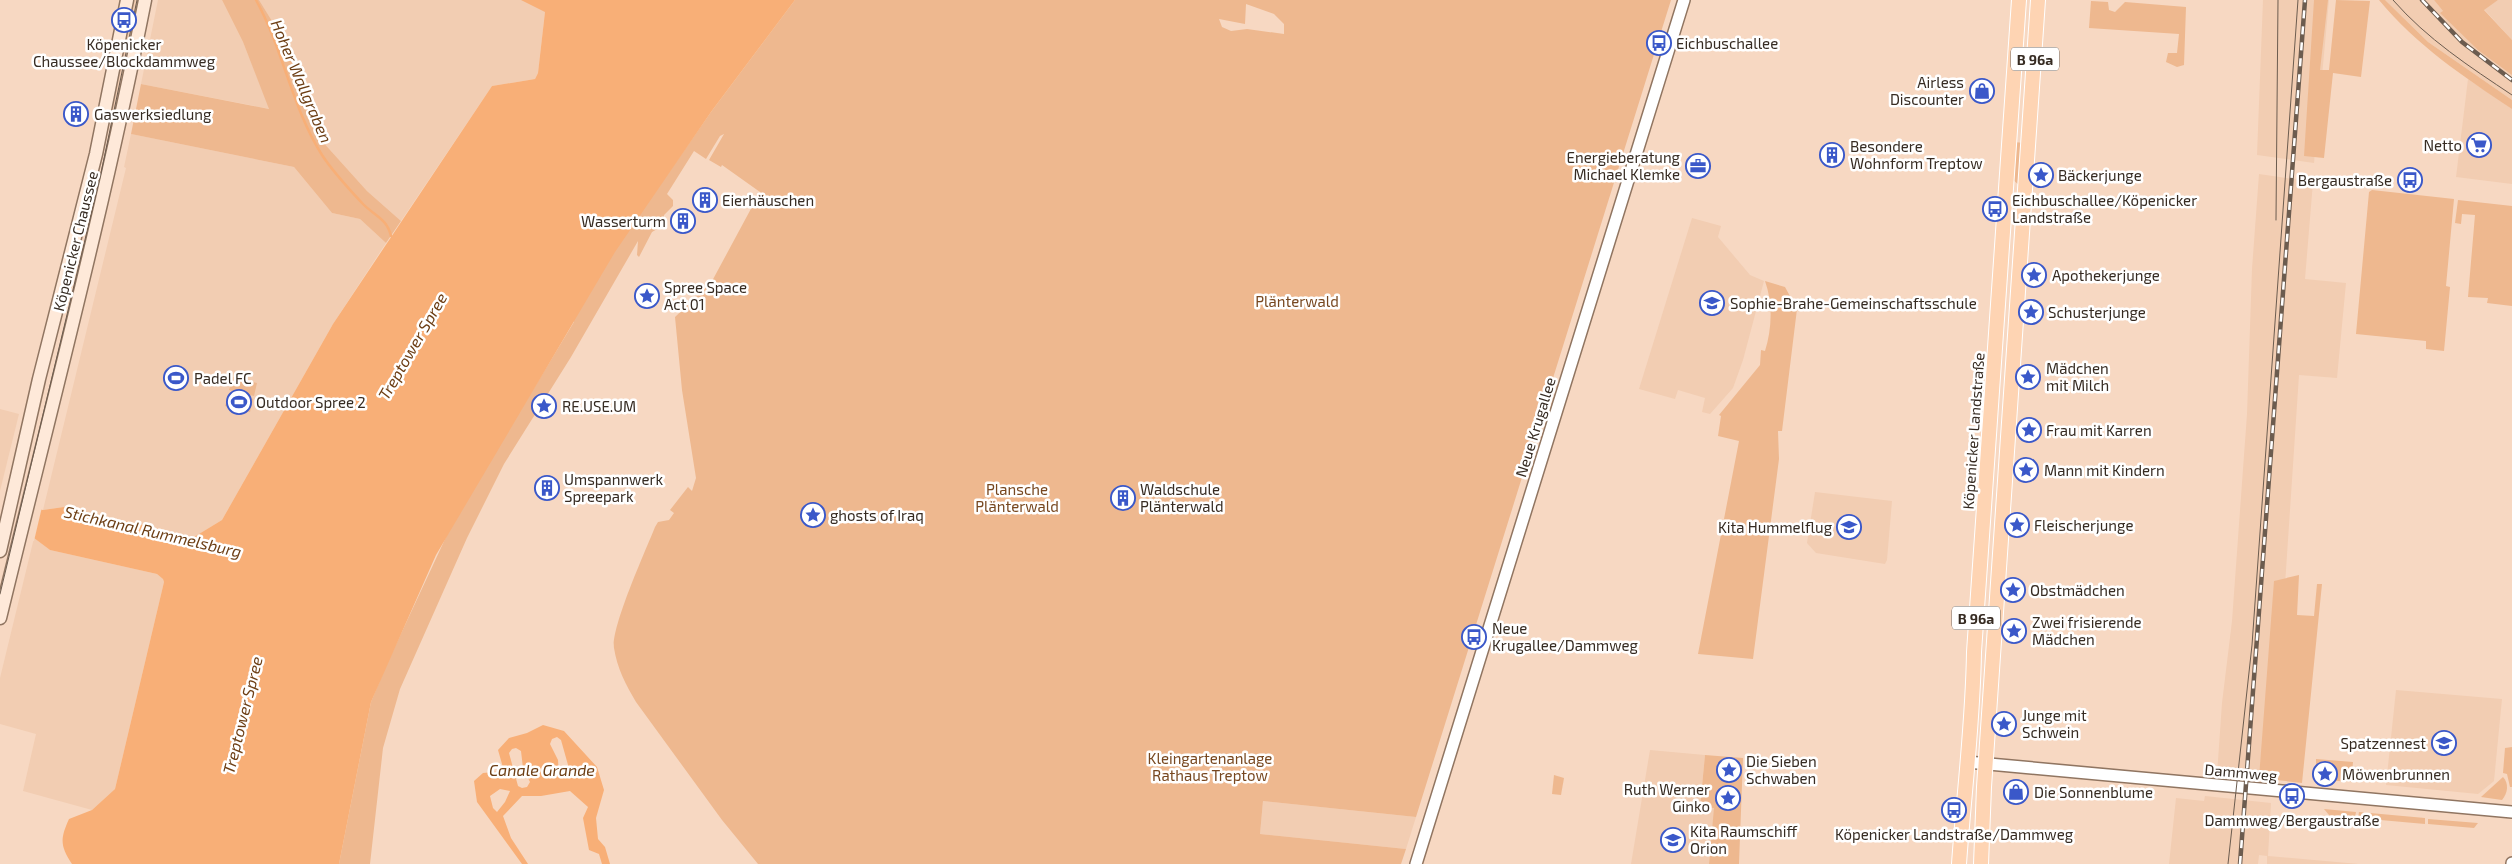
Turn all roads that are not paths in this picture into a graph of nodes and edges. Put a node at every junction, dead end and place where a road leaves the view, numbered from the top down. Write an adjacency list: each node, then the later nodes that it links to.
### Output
1 (127, 0): 6 (main road, Köpenicker Chaussee)
2 (145, 0): 7 (main road, Köpenicker Chaussee)
3 (1684, 0): 11 (street, Neue Krugallee)
4 (2020, 0): 8 (main road, Köpenicker Landstraße / B 96a)
5 (2038, 0): 9 (main road, B 96a)
6 (1, 549)
7 (0, 618)
8 (1967, 762): 9 (street, Dammweg); 12 (main road, Köpenicker Landstraße / B 96a)
9 (1986, 763): 10 (street, Dammweg); 13 (main road, B 96a)
10 (2512, 812)
11 (1416, 864)
12 (1959, 864)
13 (1981, 864)

